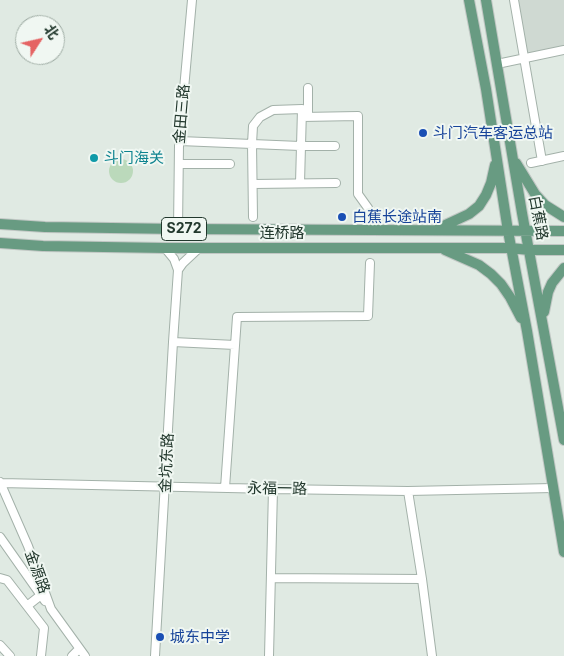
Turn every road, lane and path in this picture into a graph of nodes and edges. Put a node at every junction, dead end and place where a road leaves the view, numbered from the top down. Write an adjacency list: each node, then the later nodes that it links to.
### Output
1 (192, 0): 10 (street, 金田三路)
2 (469, 0): 16 (main road)
3 (486, 0): 7 (main road, 白蕉路)
4 (514, 0): 6 (street)
5 (564, 50): 6 (street)
6 (524, 59): 7 (street); 17 (street)
7 (497, 64): 14 (main road, 白蕉路)
8 (308, 88): 9 (street)
9 (305, 117): 11 (street); 12 (street); 24 (street)
10 (180, 141): 11 (street); 18 (street, 金田三路)
11 (252, 144): 12 (street); 23 (street)
12 (300, 146): 13 (street); 22 (street)
13 (335, 146)
14 (512, 154): 26 (main road); 33 (main road, 白蕉路)
15 (564, 156): 17 (street)
16 (496, 157): 30 (main road); 32 (main road)
17 (542, 161): 20 (street)
18 (179, 164): 19 (street); 28 (street, 金田三路)
19 (230, 164)
20 (531, 164)
21 (336, 182): 22 (street)
22 (300, 183): 23 (street)
23 (252, 184): 25 (street)
24 (368, 208)
25 (253, 216)
26 (564, 217)
27 (0, 224): 28 (main road, 连桥路 / S272)
28 (178, 229): 29 (main road, 连桥路 / S272)
29 (418, 230): 30 (main road, 连桥路 / S272); 37 (main road)
30 (434, 230): 32 (main road, 连桥路 / S272)
31 (564, 230): 33 (main road, 连桥路)
32 (508, 231): 33 (main road, 连桥路 / S272); 39 (main road)
33 (525, 231): 40 (main road, 白蕉路)
34 (0, 243): 35 (main road, 连桥路 / S272)
35 (165, 248): 36 (main road, 连桥路 / S272); 44 (street)
36 (199, 248): 37 (main road, 连桥路 / S272); 44 (street)
37 (418, 248): 38 (main road, 连桥路 / S272)
38 (442, 248): 39 (main road, 连桥路 / S272); 46 (main road)
39 (511, 248): 40 (main road, 连桥路 / S272); 46 (main road)
40 (529, 250): 41 (main road, 连桥路); 45 (main road, 白蕉路)
41 (564, 250)
42 (370, 263): 48 (street)
43 (564, 268): 45 (main road)
44 (178, 270): 47 (street, 金坑东路)
45 (543, 326): 49 (main road, 白蕉路)
46 (527, 331): 50 (main road)
47 (173, 342): 48 (street); 53 (street, 金坑东路)
48 (235, 345): 54 (street)
49 (550, 362): 50 (main road); 51 (main road, 白蕉路)
50 (532, 364): 55 (main road)
51 (564, 440)
52 (0, 482): 53 (street, 永福一路); 65 (street, 金源路)
53 (165, 487): 54 (street, 永福一路); 72 (street, 金坑东路)
54 (225, 488): 56 (street, 永福一路)
55 (553, 488): 57 (street, 永福一路); 59 (main road)
56 (273, 489): 57 (street, 永福一路); 61 (street)
57 (408, 491): 62 (street)
58 (0, 537): 63 (street)
59 (564, 552)
60 (0, 578): 64 (street)
61 (271, 578): 62 (street); 73 (street)
62 (422, 579): 74 (street)
63 (41, 595): 64 (street); 65 (street)
64 (27, 606): 69 (street)
65 (51, 609): 67 (street, 金源路)
66 (0, 644): 68 (street)
67 (79, 649): 70 (street); 71 (street, 金源路)
68 (10, 656)
69 (41, 656)
70 (72, 656)
71 (85, 656)
72 (155, 656)
73 (269, 656)
74 (432, 656)

